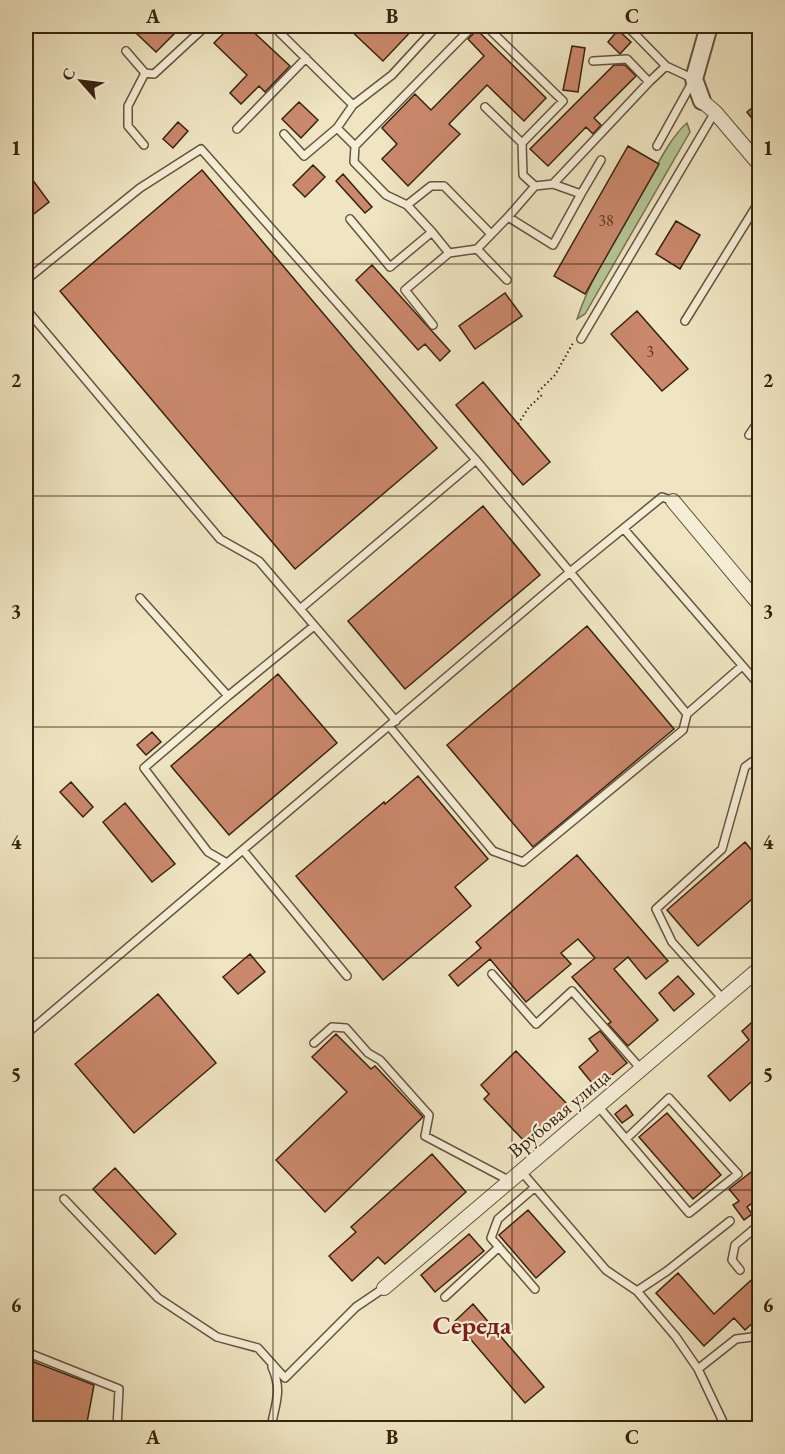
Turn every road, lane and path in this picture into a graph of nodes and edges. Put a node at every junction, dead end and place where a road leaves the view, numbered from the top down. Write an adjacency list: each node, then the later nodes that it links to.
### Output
1 (206, 26): 12 (lane)
2 (273, 26): 9 (lane)
3 (437, 26): 16 (lane)
4 (473, 26): 24 (lane)
5 (486, 26): 22 (lane)
6 (627, 26): 11 (lane)
7 (709, 26): 13 (street)
8 (126, 51): 12 (lane)
9 (306, 58): 16 (lane); 20 (lane)
10 (593, 61): 14 (lane)
11 (666, 66): 13 (lane); 14 (lane)
12 (145, 73): 23 (lane)
13 (694, 79): 15 (street); 25 (lane)
14 (649, 82): 28 (lane)
15 (702, 101): 18 (street)
16 (353, 105): 19 (lane)
17 (485, 107): 22 (lane)
18 (715, 112): 27 (street); 44 (lane)
19 (337, 128): 21 (lane); 24 (lane)
20 (237, 129)
21 (284, 134)
22 (522, 143): 29 (lane)
23 (144, 145)
24 (355, 146): 32 (lane)
25 (657, 146)
26 (601, 160): 30 (lane)
27 (759, 165)
28 (553, 184): 29 (lane); 30 (lane)
29 (535, 186): 33 (lane)
30 (581, 194): 33 (lane)
31 (759, 200): 42 (lane)
32 (407, 205): 35 (lane); 36 (lane)
33 (507, 217): 36 (lane)
34 (350, 219): 35 (lane)
35 (432, 232): 38 (lane)
36 (491, 234): 37 (lane)
37 (477, 249): 38 (lane); 40 (lane)
38 (449, 254): 43 (lane)
39 (26, 280): 51 (lane)
40 (507, 280)
41 (26, 309): 57 (lane)
42 (685, 321)
43 (433, 324)
44 (581, 339)
45 (574, 342): 46 (path)
46 (538, 392)
47 (542, 395): 49 (path)
48 (759, 419): 50 (lane)
49 (518, 424)
50 (749, 435)
51 (476, 460): 54 (lane); 57 (lane)
52 (673, 501): 53 (lane); 56 (street)
53 (624, 529): 54 (lane); 59 (lane)
54 (570, 572): 62 (lane); 63 (lane)
55 (140, 598): 61 (lane)
56 (759, 605)
57 (300, 609): 58 (lane)
58 (314, 626): 61 (lane); 63 (lane)
59 (742, 666): 60 (lane); 62 (lane)
60 (759, 686)
61 (228, 696): 67 (lane)
62 (687, 714): 64 (lane)
63 (396, 721): 64 (lane)
64 (389, 726): 66 (lane)
65 (759, 756): 71 (lane)
66 (243, 850): 67 (lane); 70 (lane)
67 (227, 863): 72 (lane)
68 (759, 968): 71 (street, Врубовая улица)
69 (492, 974): 74 (lane)
70 (347, 976)
71 (723, 999): 74 (street, Врубовая улица)
72 (26, 1034)
73 (314, 1043): 78 (lane)
74 (641, 1069): 75 (street, Врубовая улица)
75 (598, 1106): 76 (lane); 77 (street, Врубовая улица)
76 (626, 1139): 76 (lane)
77 (521, 1171): 78 (street, Врубовая улица); 79 (lane)
78 (510, 1181): 85 (street, Врубовая улица)
79 (534, 1188): 83 (lane); 87 (lane)
80 (64, 1199): 91 (lane)
81 (730, 1221): 87 (lane)
82 (759, 1224): 84 (lane)
83 (499, 1247): 86 (lane); 88 (lane)
84 (740, 1270)
85 (384, 1288): 91 (lane)
86 (535, 1290)
87 (637, 1291): 92 (lane)
88 (445, 1297)
89 (759, 1330): 92 (lane)
90 (26, 1352): 93 (lane)
91 (269, 1361): 94 (lane)
92 (698, 1369): 95 (lane)
93 (117, 1428)
94 (271, 1428)
95 (726, 1428)

